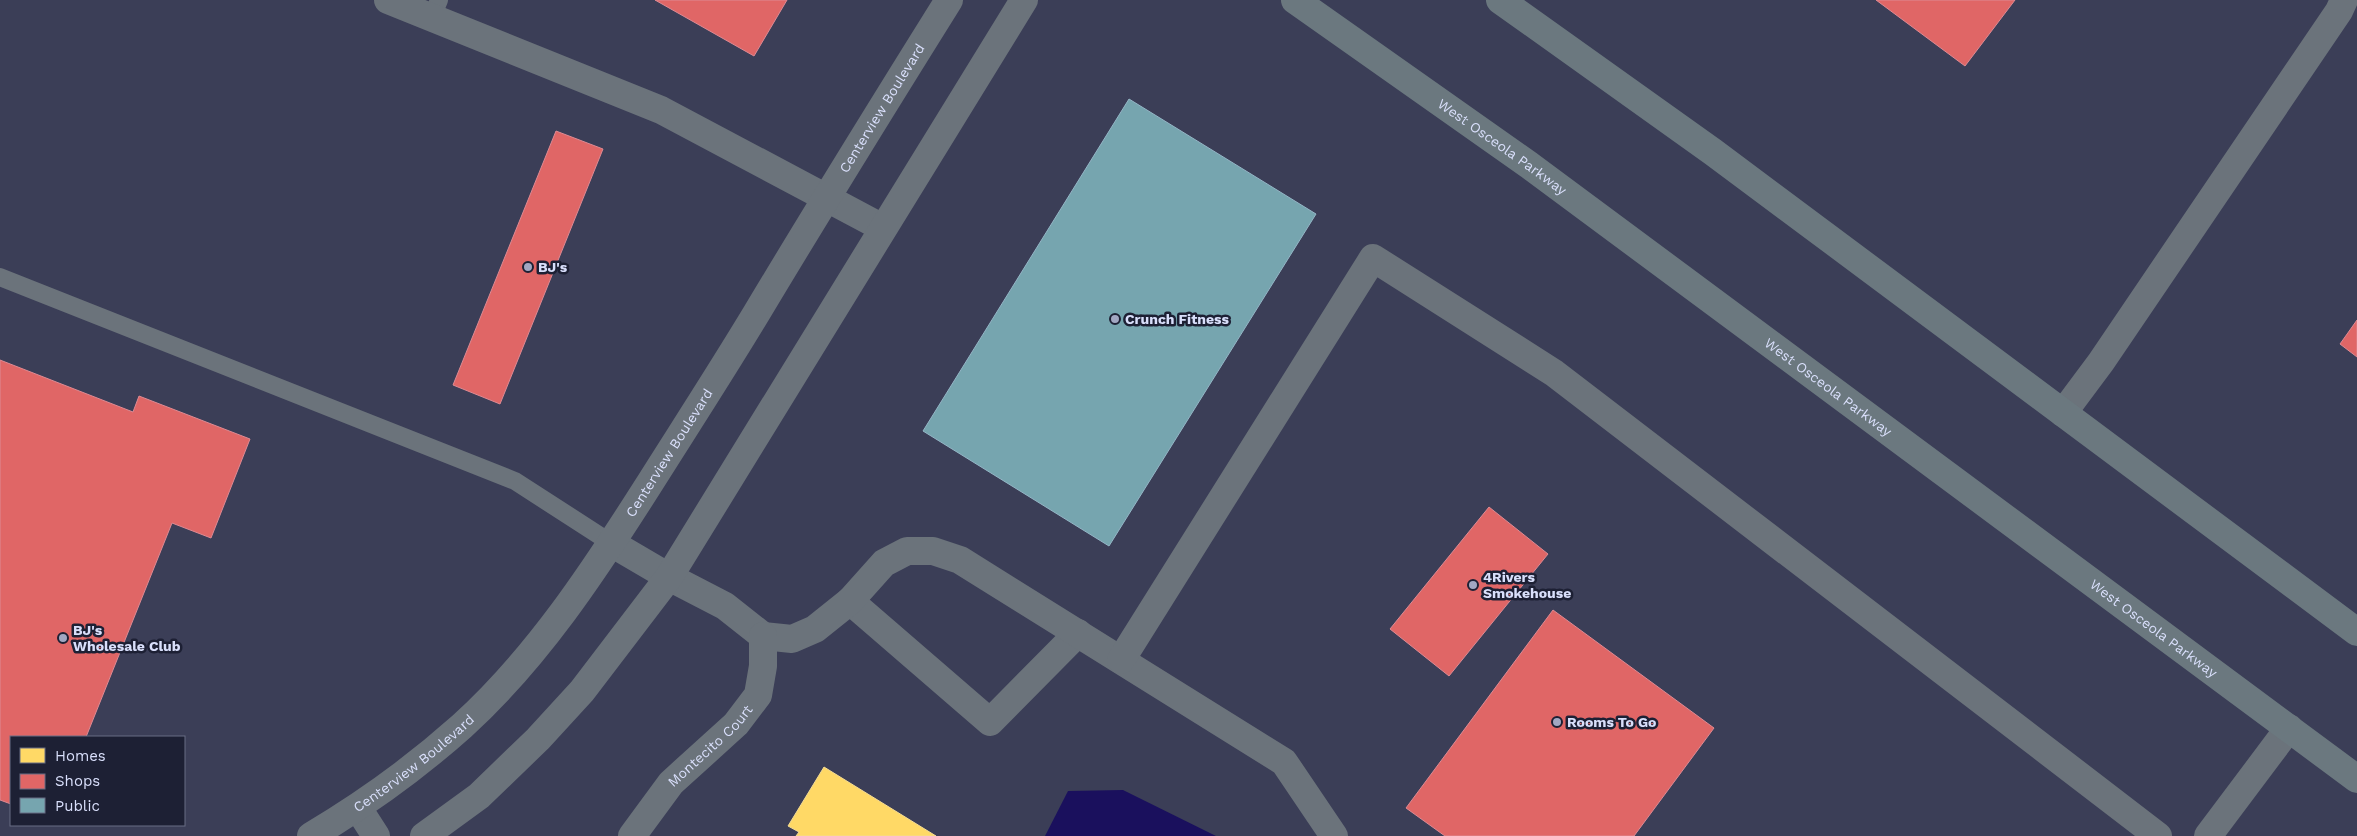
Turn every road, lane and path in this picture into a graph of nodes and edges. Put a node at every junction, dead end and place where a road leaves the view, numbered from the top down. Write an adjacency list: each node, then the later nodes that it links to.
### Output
1 (388, 0): 7 (street)
2 (949, 0): 8 (street, Centerview Boulevard)
3 (1024, 0): 9 (street)
4 (1294, 0): 19 (main road, West Osceola Parkway)
5 (1500, 0): 11 (main road)
6 (2344, 0): 11 (street)
7 (435, 9): 8 (street)
8 (826, 198): 9 (street); 12 (street, Centerview Boulevard)
9 (883, 228): 13 (street)
10 (0, 277): 12 (lane)
11 (2063, 413): 15 (main road)
12 (611, 544): 13 (street); 21 (street, Centerview Boulevard)
13 (669, 577): 17 (street); 24 (street)
14 (850, 601): 16 (street); 16 (street); 17 (street)
15 (2357, 632)
16 (1078, 633): 18 (street)
17 (763, 636): 25 (street, Montecito Court)
18 (1121, 660): 26 (street); 27 (street)
19 (2289, 728): 20 (main road, West Osceola Parkway); 28 (street)
20 (2357, 779)
21 (358, 808): 22 (street, Centerview Boulevard); 23 (street)
22 (311, 836)
23 (376, 836)
24 (424, 836)
25 (632, 836)
26 (1334, 836)
27 (2158, 836)
28 (2208, 836)

